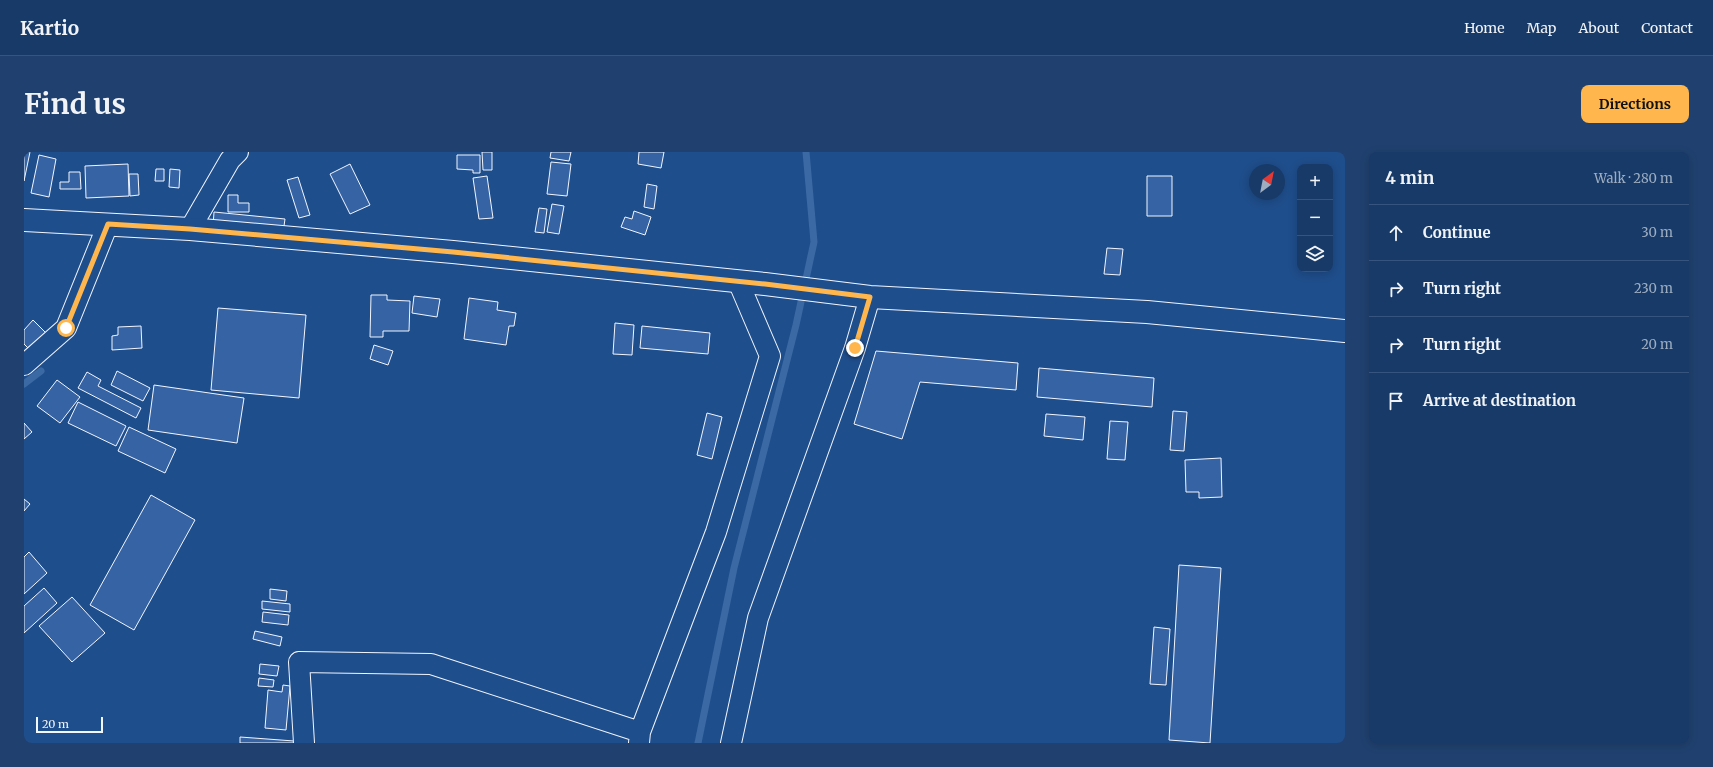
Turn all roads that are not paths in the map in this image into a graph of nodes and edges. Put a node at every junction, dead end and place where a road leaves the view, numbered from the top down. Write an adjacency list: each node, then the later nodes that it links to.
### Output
1 (232, 155): 4 (street)
2 (24, 220): 3 (main road)
3 (108, 224): 4 (main road); 8 (street)
4 (190, 229): 5 (main road)
5 (738, 281): 6 (main road); 9 (street)
6 (863, 296): 7 (main road); 11 (street)
7 (1345, 331)
8 (24, 365)
9 (639, 738): 10 (street)
10 (304, 743)
11 (731, 743)

